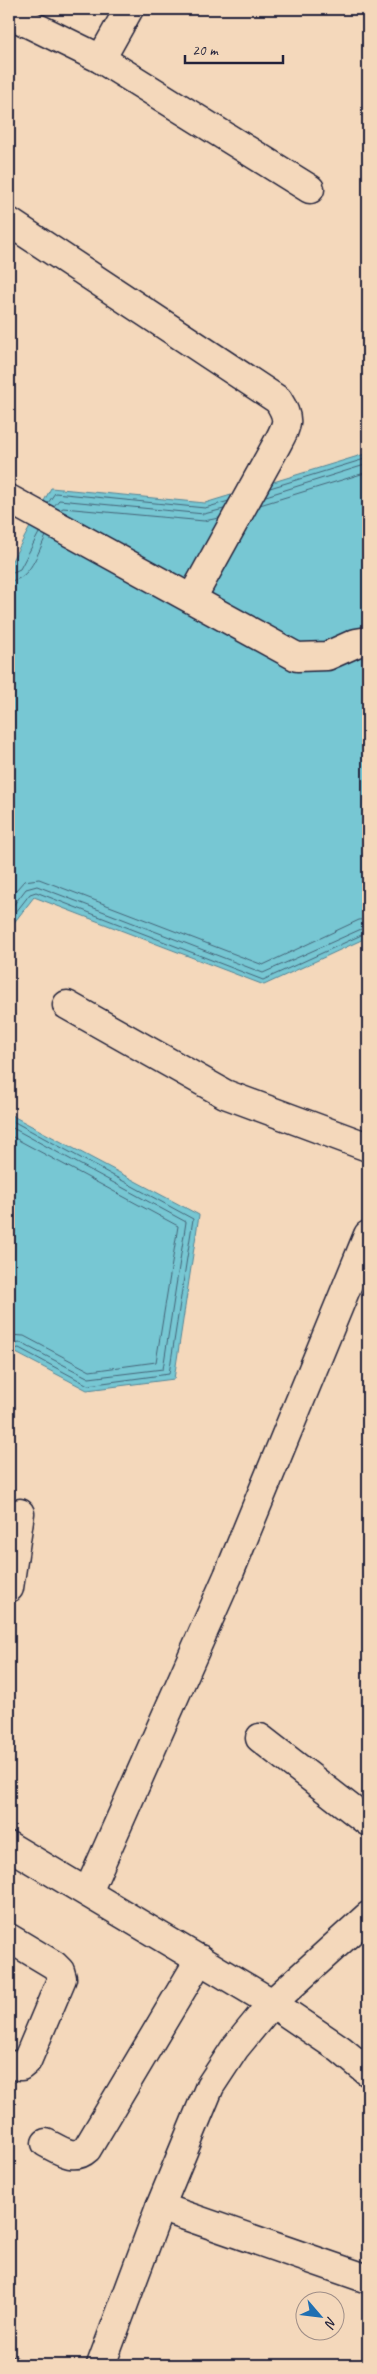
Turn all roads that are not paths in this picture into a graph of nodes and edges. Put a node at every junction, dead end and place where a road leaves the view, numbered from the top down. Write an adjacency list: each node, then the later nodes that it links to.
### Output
1 (129, 9): 3 (street)
2 (9, 14): 3 (street)
3 (100, 59): 4 (street)
4 (310, 189)
5 (9, 222): 7 (street)
6 (9, 499): 7 (street)
7 (192, 598): 8 (street)
8 (368, 641)
9 (67, 1005): 10 (street)
10 (368, 1147)
11 (368, 1235): 17 (street)
12 (20, 1513): 13 (street)
13 (9, 1588)
14 (260, 1738): 15 (street)
15 (368, 1822)
16 (9, 1846): 17 (street)
17 (88, 1892): 20 (street)
18 (368, 1916): 21 (street)
19 (9, 1938): 22 (street)
20 (200, 1960): 21 (street); 24 (street)
21 (272, 2003): 23 (street); 25 (street)
22 (9, 2064)
23 (368, 2072)
24 (46, 2143)
25 (160, 2207): 26 (street); 29 (street)
26 (368, 2279)
27 (9, 2363): 28 (lane)
28 (13, 2365)
29 (101, 2365)

